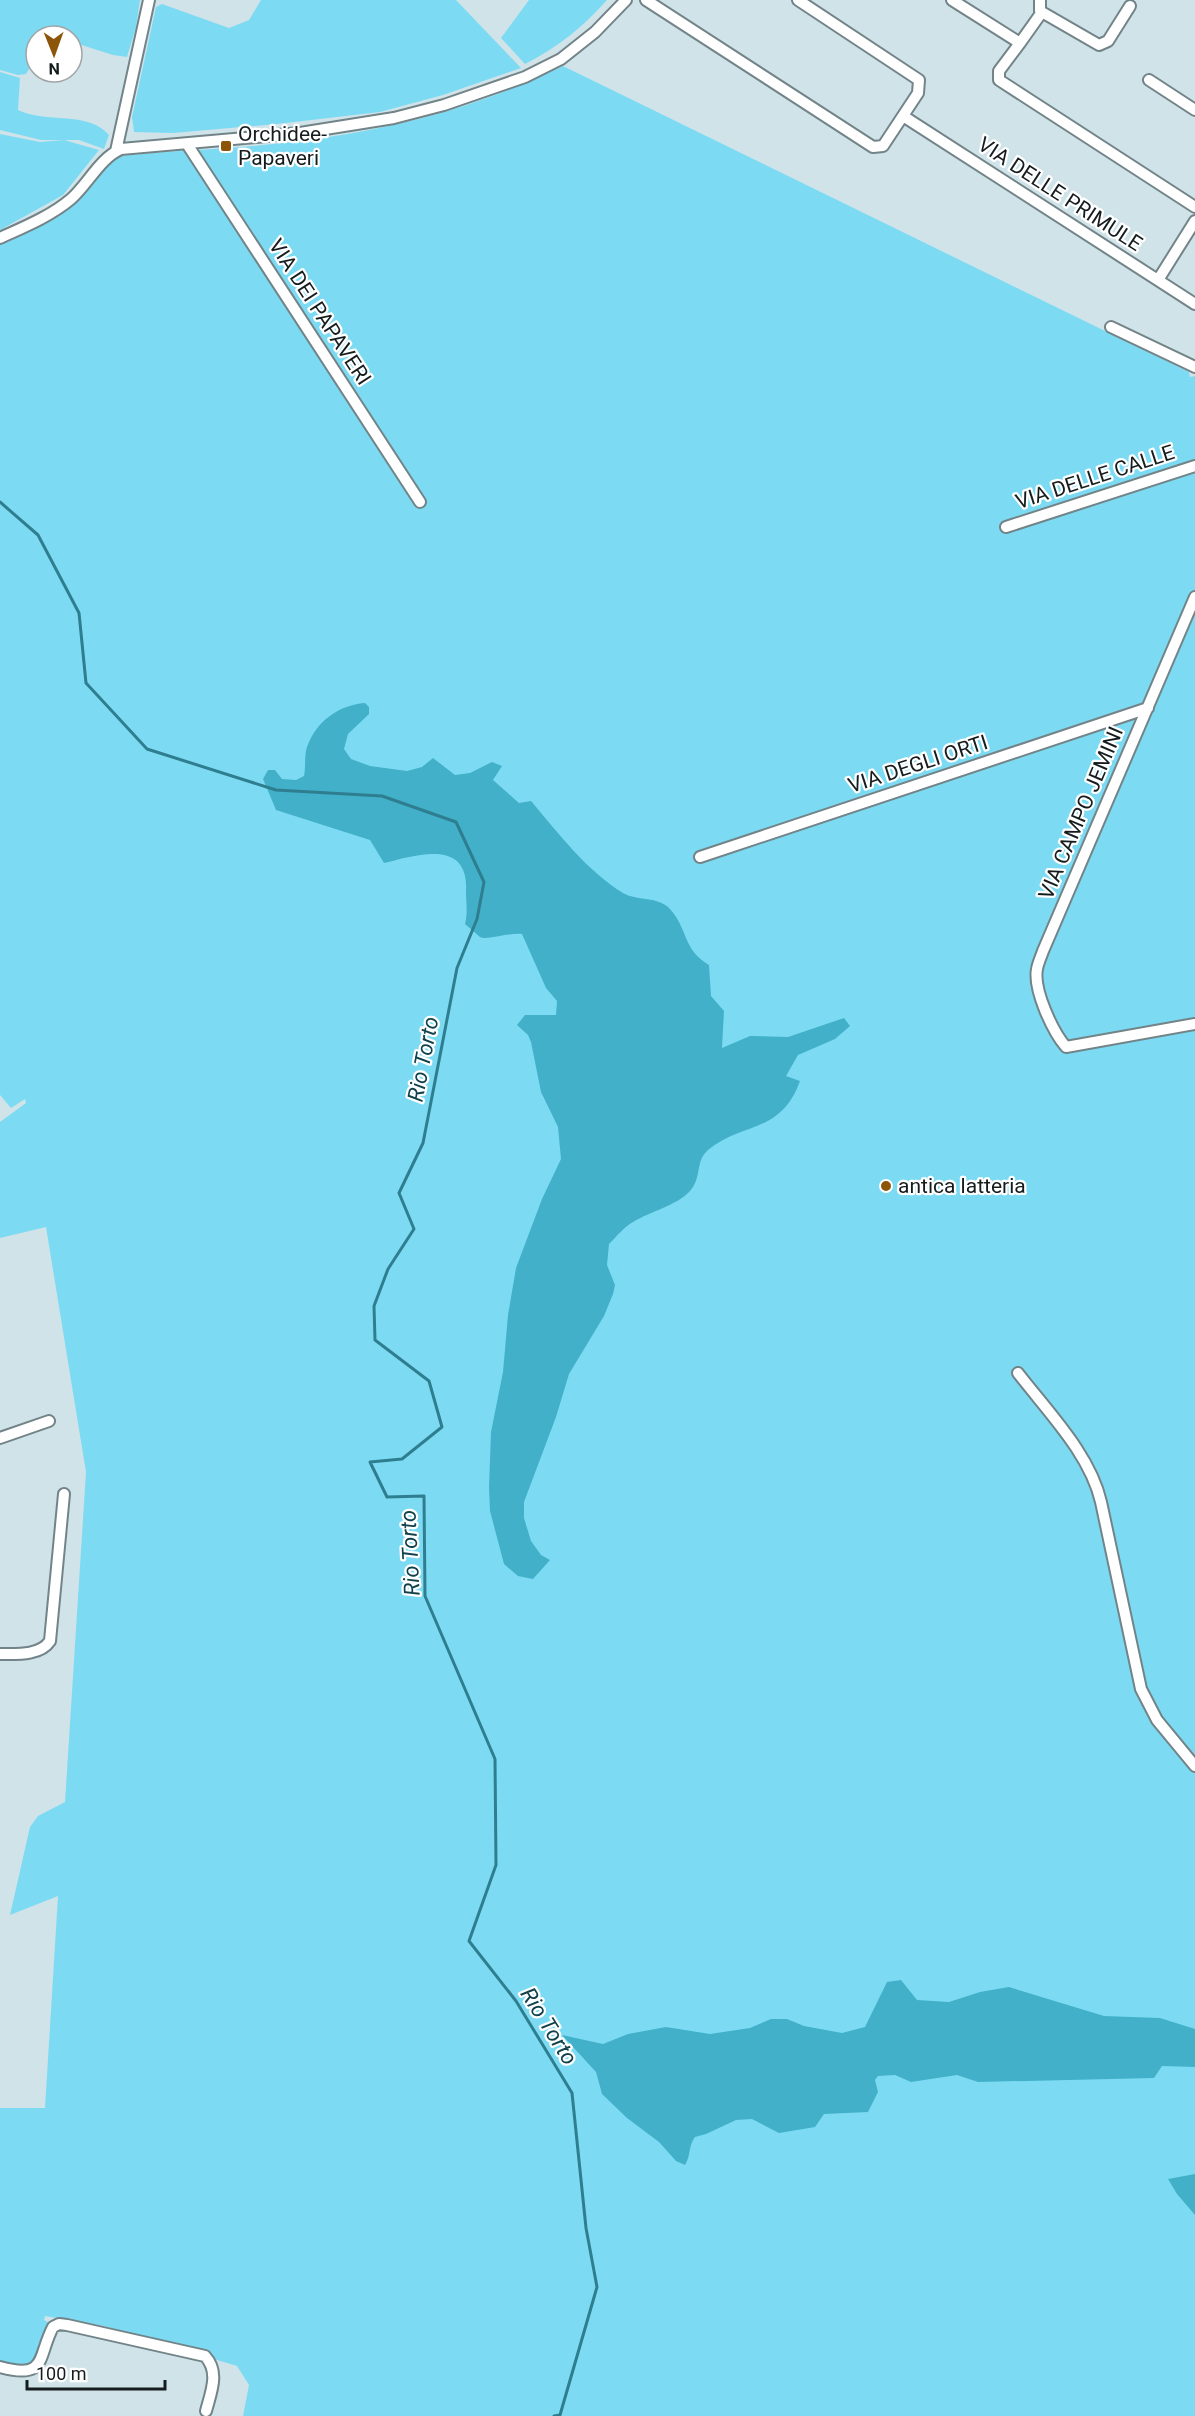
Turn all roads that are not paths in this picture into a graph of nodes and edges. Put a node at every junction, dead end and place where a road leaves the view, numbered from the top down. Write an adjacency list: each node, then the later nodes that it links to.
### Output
1 (149, 0): 14 (street)
2 (626, 0): 13 (street)
3 (646, 0): 12 (street)
4 (798, 0): 12 (street)
5 (952, 0): 9 (street)
6 (1040, 0): 8 (street)
7 (1130, 6): 8 (street)
8 (1042, 12): 9 (street)
9 (1020, 43): 15 (street)
10 (1149, 80): 11 (street)
11 (1195, 110)
12 (903, 116): 18 (street, VIA DELLE PRIMULE)
13 (187, 144): 14 (street); 23 (street, VIA DEI PAPAVERI)
14 (116, 151): 17 (street)
15 (1195, 207)
16 (1195, 221): 18 (street)
17 (0, 238)
18 (1158, 280): 19 (street, VIA DELLE PRIMULE)
19 (1195, 304)
20 (1111, 327): 21 (street)
21 (1195, 367)
22 (1195, 465): 24 (street, VIA DELLE CALLE)
23 (420, 502)
24 (1006, 527)
25 (1195, 597): 26 (street, VIA CAMPO JEMINI)
26 (1148, 708): 27 (street, VIA DEGLI ORTI); 28 (street, VIA CAMPO JEMINI)
27 (700, 857)
28 (1195, 1024)
29 (1018, 1373): 34 (street)
30 (50, 1421): 31 (street)
31 (0, 1438)
32 (64, 1494): 33 (street)
33 (0, 1654)
34 (1195, 1766)
35 (0, 2367): 36 (street)
36 (206, 2411)

